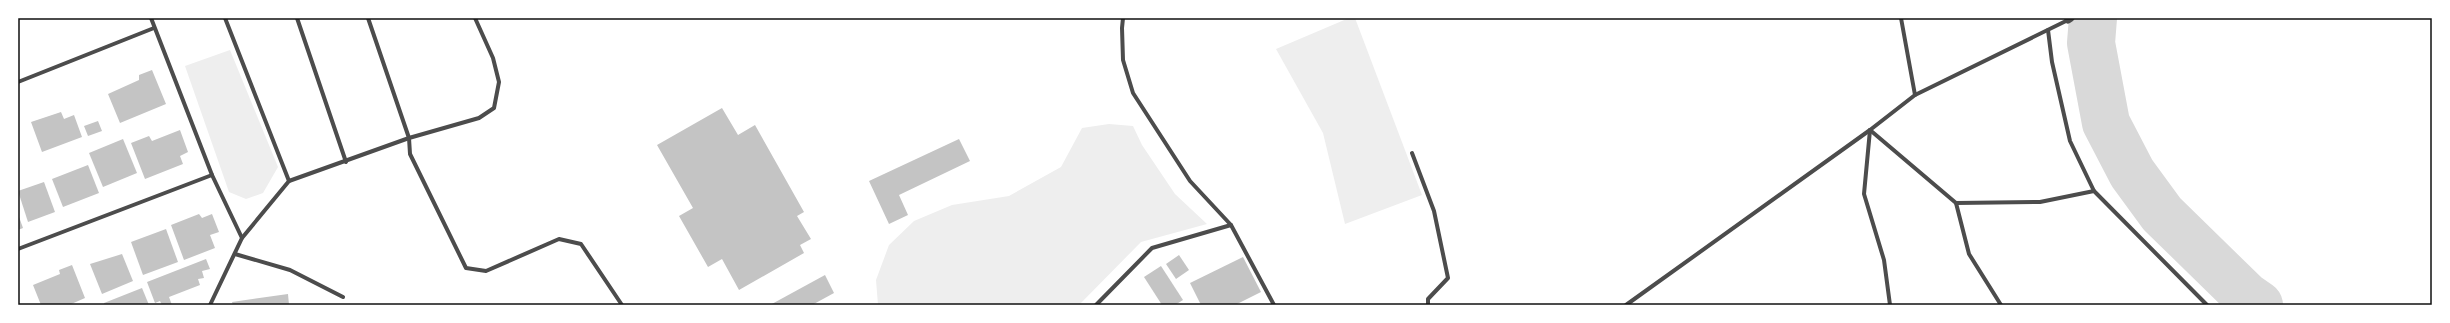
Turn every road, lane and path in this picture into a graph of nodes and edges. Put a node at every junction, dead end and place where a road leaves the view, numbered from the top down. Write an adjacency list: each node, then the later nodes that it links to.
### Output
1 (151, 18): 9 (street)
2 (225, 18): 18 (street)
3 (296, 18): 16 (street)
4 (368, 18): 14 (street)
5 (475, 18): 14 (street)
6 (1123, 18): 21 (street)
7 (1901, 18): 12 (street)
8 (2069, 19): 10 (street)
9 (154, 28): 11 (street); 17 (street)
10 (2048, 30): 12 (street); 19 (street)
11 (18, 82)
12 (1915, 95): 13 (street)
13 (1870, 130): 20 (street); 31 (street); 32 (street)
14 (409, 138): 16 (street); 27 (street)
15 (1412, 153): 30 (street)
16 (346, 162): 18 (street)
17 (212, 175): 22 (street); 23 (street)
18 (289, 181): 22 (street)
19 (2094, 191): 20 (street); 34 (street)
20 (1956, 203): 33 (street)
21 (1231, 225): 28 (street); 29 (street)
22 (242, 238): 24 (street)
23 (18, 249)
24 (235, 254): 25 (street); 26 (street)
25 (343, 297)
26 (210, 305)
27 (622, 305)
28 (1096, 305)
29 (1274, 305)
30 (1428, 305)
31 (1626, 305)
32 (1890, 305)
33 (2001, 305)
34 (2207, 305)

